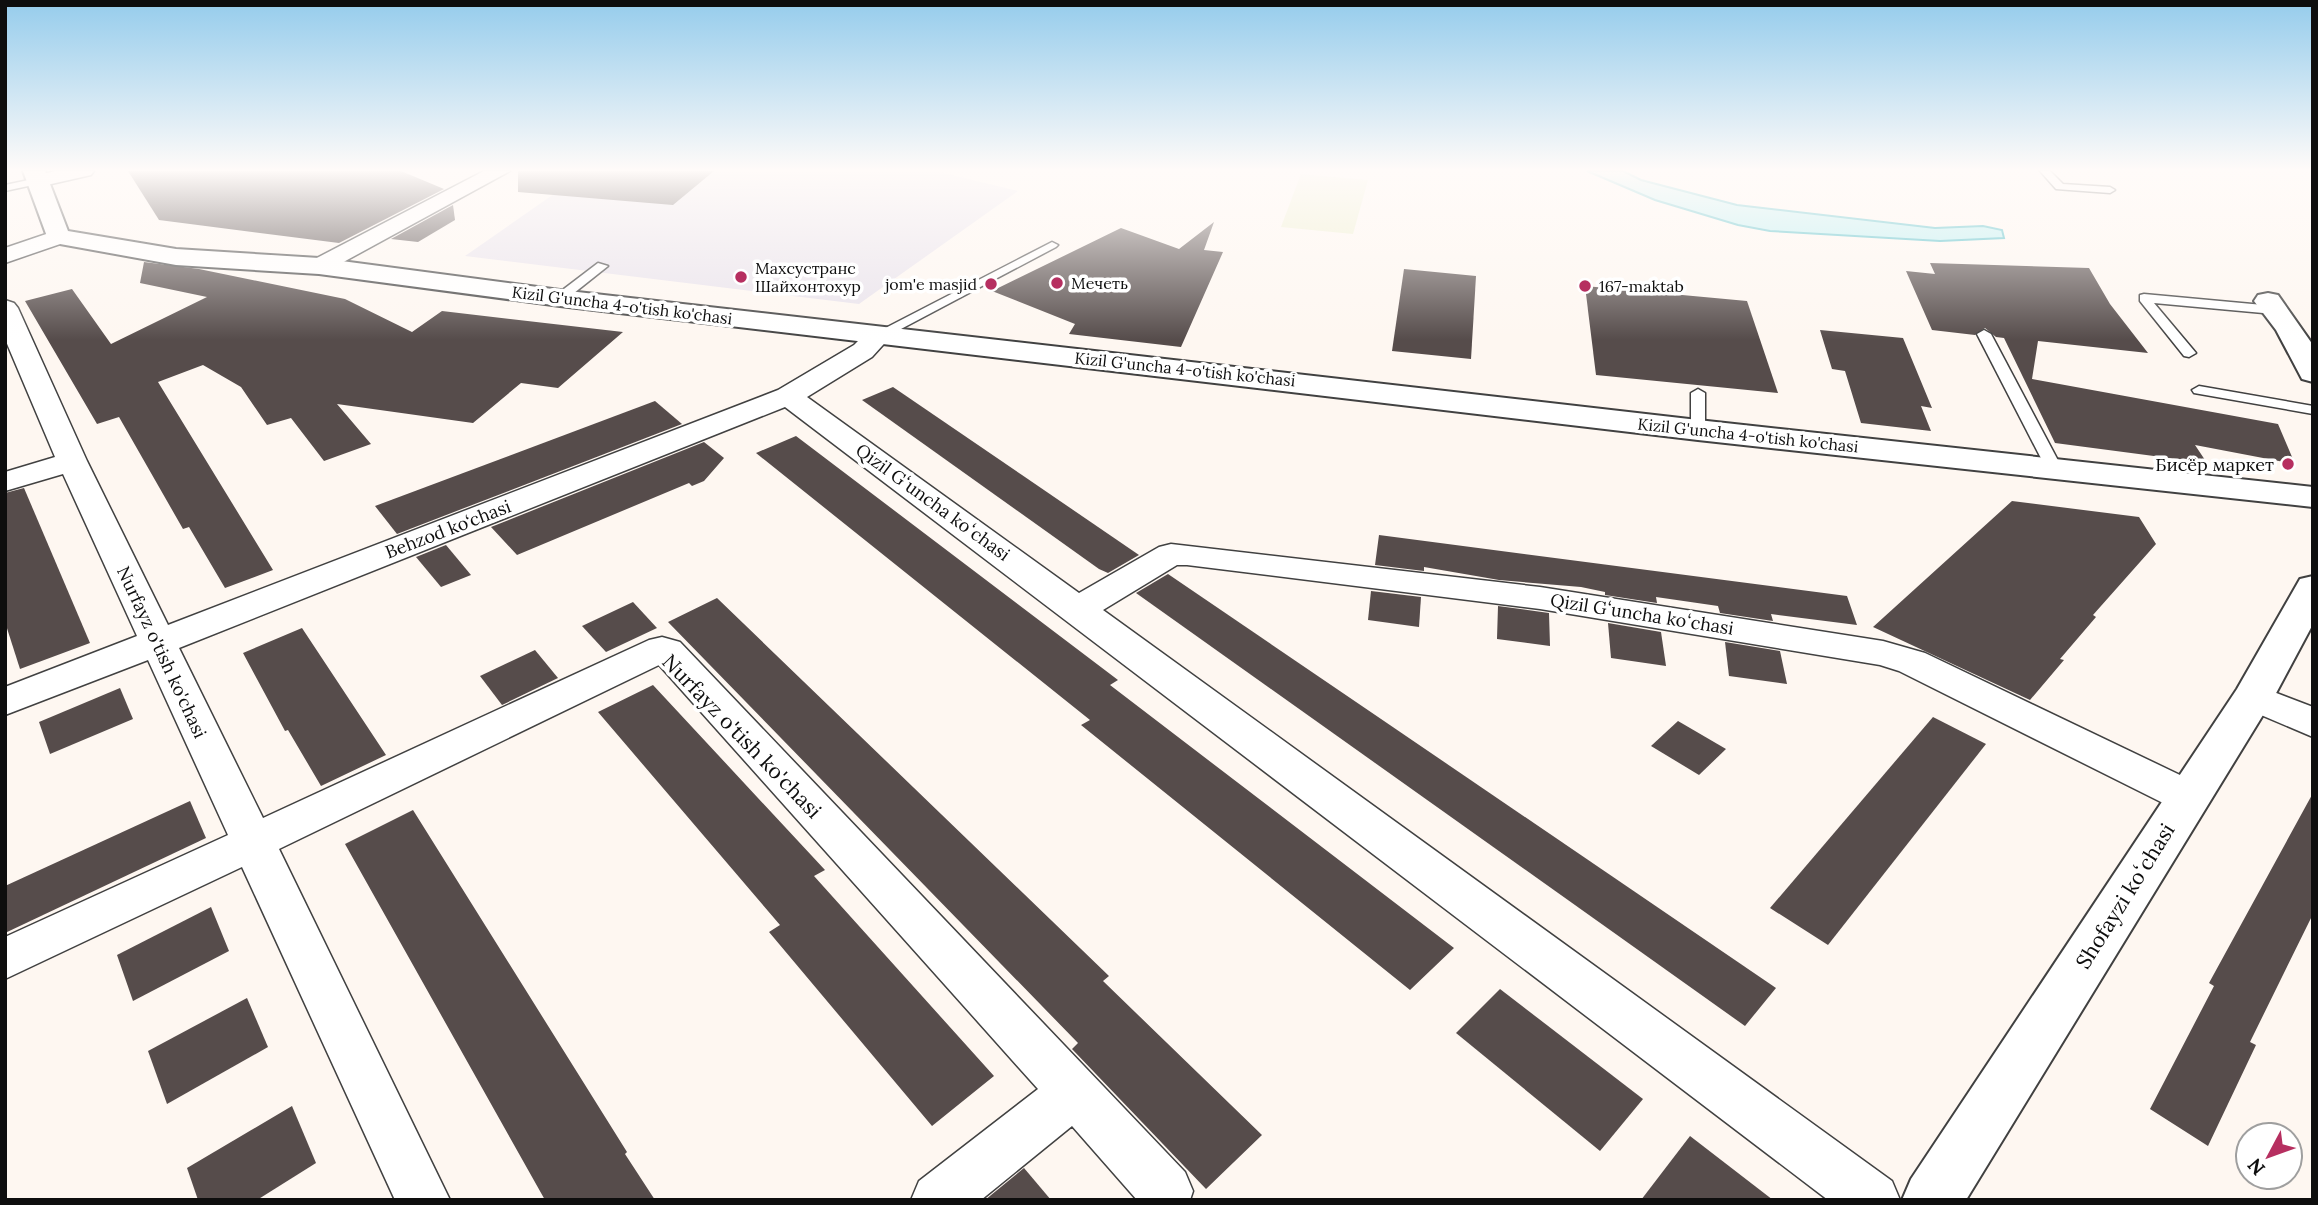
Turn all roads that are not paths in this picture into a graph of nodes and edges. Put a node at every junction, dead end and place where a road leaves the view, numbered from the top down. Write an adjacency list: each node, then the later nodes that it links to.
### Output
1 (54, 227): 3 (street)
2 (392, 227): 6 (street)
3 (58, 237): 5 (street); 6 (street, Kizil G'uncha 4-o'tish ko'chasi)
4 (1052, 245): 12 (lane)
5 (6, 261)
6 (318, 266): 8 (street, Kizil G'uncha 4-o'tish ko'chasi)
7 (602, 266): 8 (lane)
8 (560, 298): 12 (street, Kizil G'uncha 4-o'tish ko'chasi)
9 (2271, 306): 13 (lane); 14 (street)
10 (5, 308): 20 (street, Nurfayz o'tish ko'chasi)
11 (1984, 334): 21 (lane)
12 (879, 335): 17 (street, Behzod ko‘chasi); 19 (street, Kizil G'uncha 4-o'tish ko'chasi)
13 (2189, 353)
14 (2313, 373)
15 (2199, 390): 18 (lane)
16 (1698, 393): 19 (lane)
17 (788, 396): 25 (street, Qizil Gʻuncha koʻchasi); 26 (street, Behzod ko‘chasi)
18 (2313, 410)
19 (1699, 430): 21 (street, Kizil G'uncha 4-o'tish ko'chasi)
20 (72, 461): 22 (street); 26 (street, Nurfayz o'tish ko'chasi)
21 (2054, 468): 23 (street, Kizil G'uncha 4-o'tish ko'chasi)
22 (5, 482)
23 (2313, 497)
24 (2313, 588): 27 (street, Shofayzi koʻchasi)
25 (1079, 609): 30 (street, Qizil Gʻuncha koʻchasi); 37 (street, Qizil Gʻuncha koʻchasi)
26 (159, 641): 28 (street, Behzod ko‘chasi); 31 (street, Nurfayz o'tish ko'chasi)
27 (2253, 696): 29 (street); 30 (street, Shofayzi koʻchasi)
28 (5, 702)
29 (2313, 723)
30 (2188, 797): 38 (street, Shofayzi koʻchasi)
31 (251, 843): 32 (street, Nurfayz o'tish ko'chasi); 33 (street, Nurfayz o'tish ko'chasi); 35 (street, Nurfayz o'tish ko'chasi)
32 (5, 959)
33 (1075, 1091): 34 (street, Nurfayz o'tish ko'chasi); 36 (street)
34 (1166, 1191)
35 (423, 1200)
36 (938, 1200)
37 (1873, 1200)
38 (1933, 1200)

